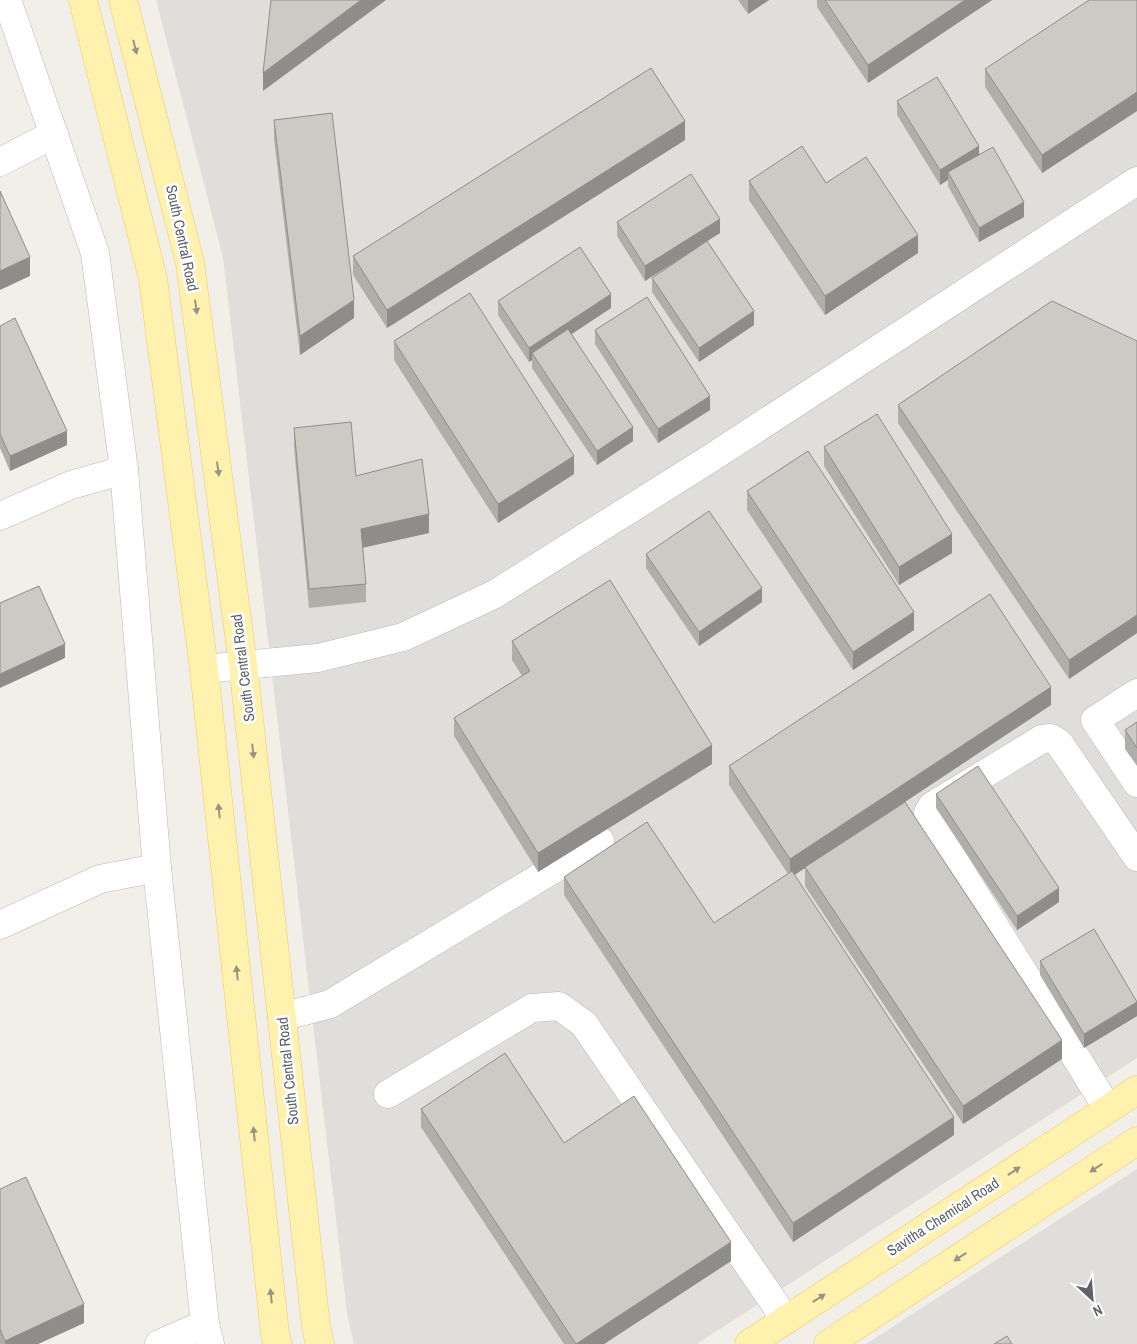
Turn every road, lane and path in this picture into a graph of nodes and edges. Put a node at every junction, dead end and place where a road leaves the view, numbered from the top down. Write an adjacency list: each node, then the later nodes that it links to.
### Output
1 (7, 0): 4 (street)
2 (83, 0): 10 (main road)
3 (123, 0): 9 (main road, South Central Road, one-way to 9)
4 (54, 134): 5 (street); 7 (street)
5 (0, 162)
6 (1137, 181): 9 (street)
7 (124, 470): 8 (street); 15 (street)
8 (0, 516)
9 (244, 665): 10 (street); 17 (main road, South Central Road, one-way to 17)
10 (204, 669): 25 (main road, one-way to 10)
11 (1137, 693): 12 (street)
12 (1137, 783)
13 (600, 841): 17 (street)
14 (1137, 857): 20 (street)
15 (156, 868): 16 (street); 23 (street)
16 (0, 924)
17 (282, 1017): 26 (main road, South Central Road)
18 (1137, 1090): 20 (main road, Savitha Chemical Road)
19 (388, 1094): 22 (street)
20 (1108, 1109): 22 (main road, Savitha Chemical Road, one-way to 20)
21 (1137, 1142): 28 (main road, one-way to 28)
22 (786, 1320): 27 (main road, Savitha Chemical Road)
23 (208, 1334): 24 (street)
24 (159, 1344)
25 (278, 1344)
26 (320, 1344)
27 (749, 1344)
28 (828, 1344)

